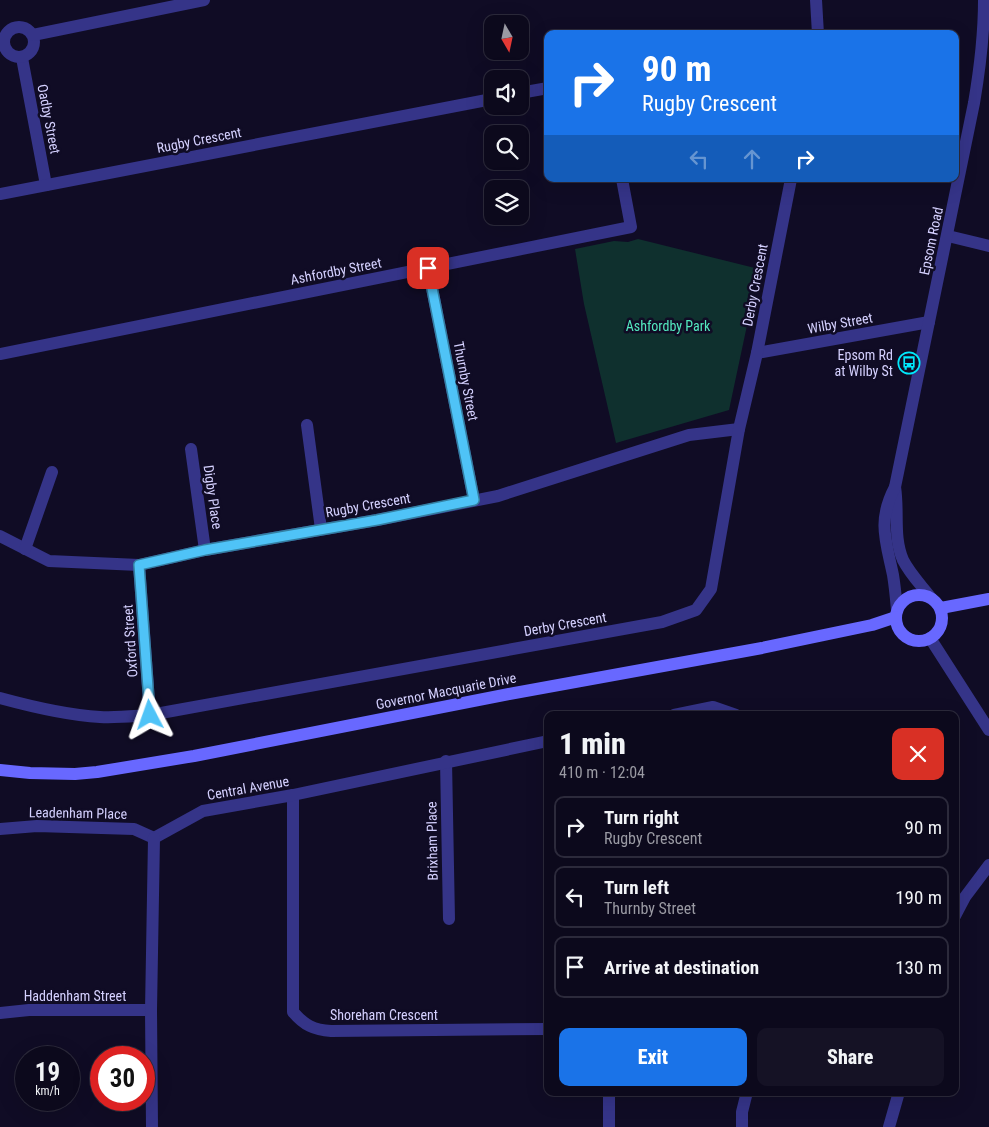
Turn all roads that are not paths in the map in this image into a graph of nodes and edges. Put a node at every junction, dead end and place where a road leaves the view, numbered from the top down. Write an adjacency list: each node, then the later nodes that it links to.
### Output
1 (204, 0): 5 (street)
2 (816, 0): 4 (street)
3 (984, 0): 11 (street, Epsom Road)
4 (818, 30)
5 (33, 35): 6 (street); 7 (street)
6 (2, 39): 7 (street)
7 (22, 58): 15 (street, Oadby Street)
8 (544, 89): 9 (street)
9 (529, 91)
10 (484, 101): 15 (street, Rugby Crescent)
11 (959, 179)
12 (623, 182): 19 (street, Ashfordby Street)
13 (790, 182): 21 (street, Derby Crescent)
14 (958, 182): 17 (street, Epsom Road)
15 (46, 185): 16 (street, Rugby Crescent)
16 (0, 194)
17 (948, 236): 18 (street); 20 (street, Epsom Road)
18 (989, 246)
19 (428, 268): 22 (street, Ashfordby Street); 28 (street, Thurnby Street)
20 (929, 322): 21 (street, Wilby Street); 27 (street, Epsom Road)
21 (757, 353): 24 (street, Derby Crescent)
22 (0, 354)
23 (307, 425): 29 (street)
24 (739, 429): 28 (street, Rugby Crescent); 42 (street, Derby Crescent)
25 (191, 449): 32 (street, Digby Place)
26 (52, 472): 31 (street)
27 (895, 488): 34 (street, Epsom Road); 37 (street, Epsom Road)
28 (474, 500): 29 (street, Rugby Crescent)
29 (321, 529): 32 (street, Rugby Crescent)
30 (0, 536): 31 (street, Rugby Crescent)
31 (25, 549): 33 (street, Rugby Crescent)
32 (205, 550): 33 (street, Rugby Crescent)
33 (139, 565): 42 (street, Oxford Street)
34 (931, 598): 36 (main road); 37 (main road)
35 (989, 599): 36 (main road)
36 (940, 608): 38 (main road)
37 (896, 614): 38 (main road); 46 (main road, Governor Macquarie Drive)
38 (930, 638): 43 (street)
39 (0, 698): 42 (street, Derby Crescent)
40 (694, 711): 41 (street)
41 (724, 711)
42 (150, 715)
43 (989, 730)
44 (544, 742): 45 (street, Central Avenue)
45 (446, 761): 47 (street, Central Avenue); 52 (street, Brixham Place)
46 (0, 770)
47 (292, 795): 49 (street, Central Avenue); 55 (street, Shoreham Crescent)
48 (0, 829): 49 (street, Leadenham Place)
49 (154, 838): 53 (street)
50 (989, 865): 51 (street)
51 (959, 908)
52 (449, 919)
53 (151, 1010): 54 (street, Haddenham Street); 59 (street)
54 (0, 1012)
55 (544, 1029)
56 (609, 1096): 60 (street)
57 (746, 1096): 61 (street)
58 (899, 1096): 62 (street)
59 (152, 1127)
60 (609, 1127)
61 (742, 1127)
62 (889, 1127)

